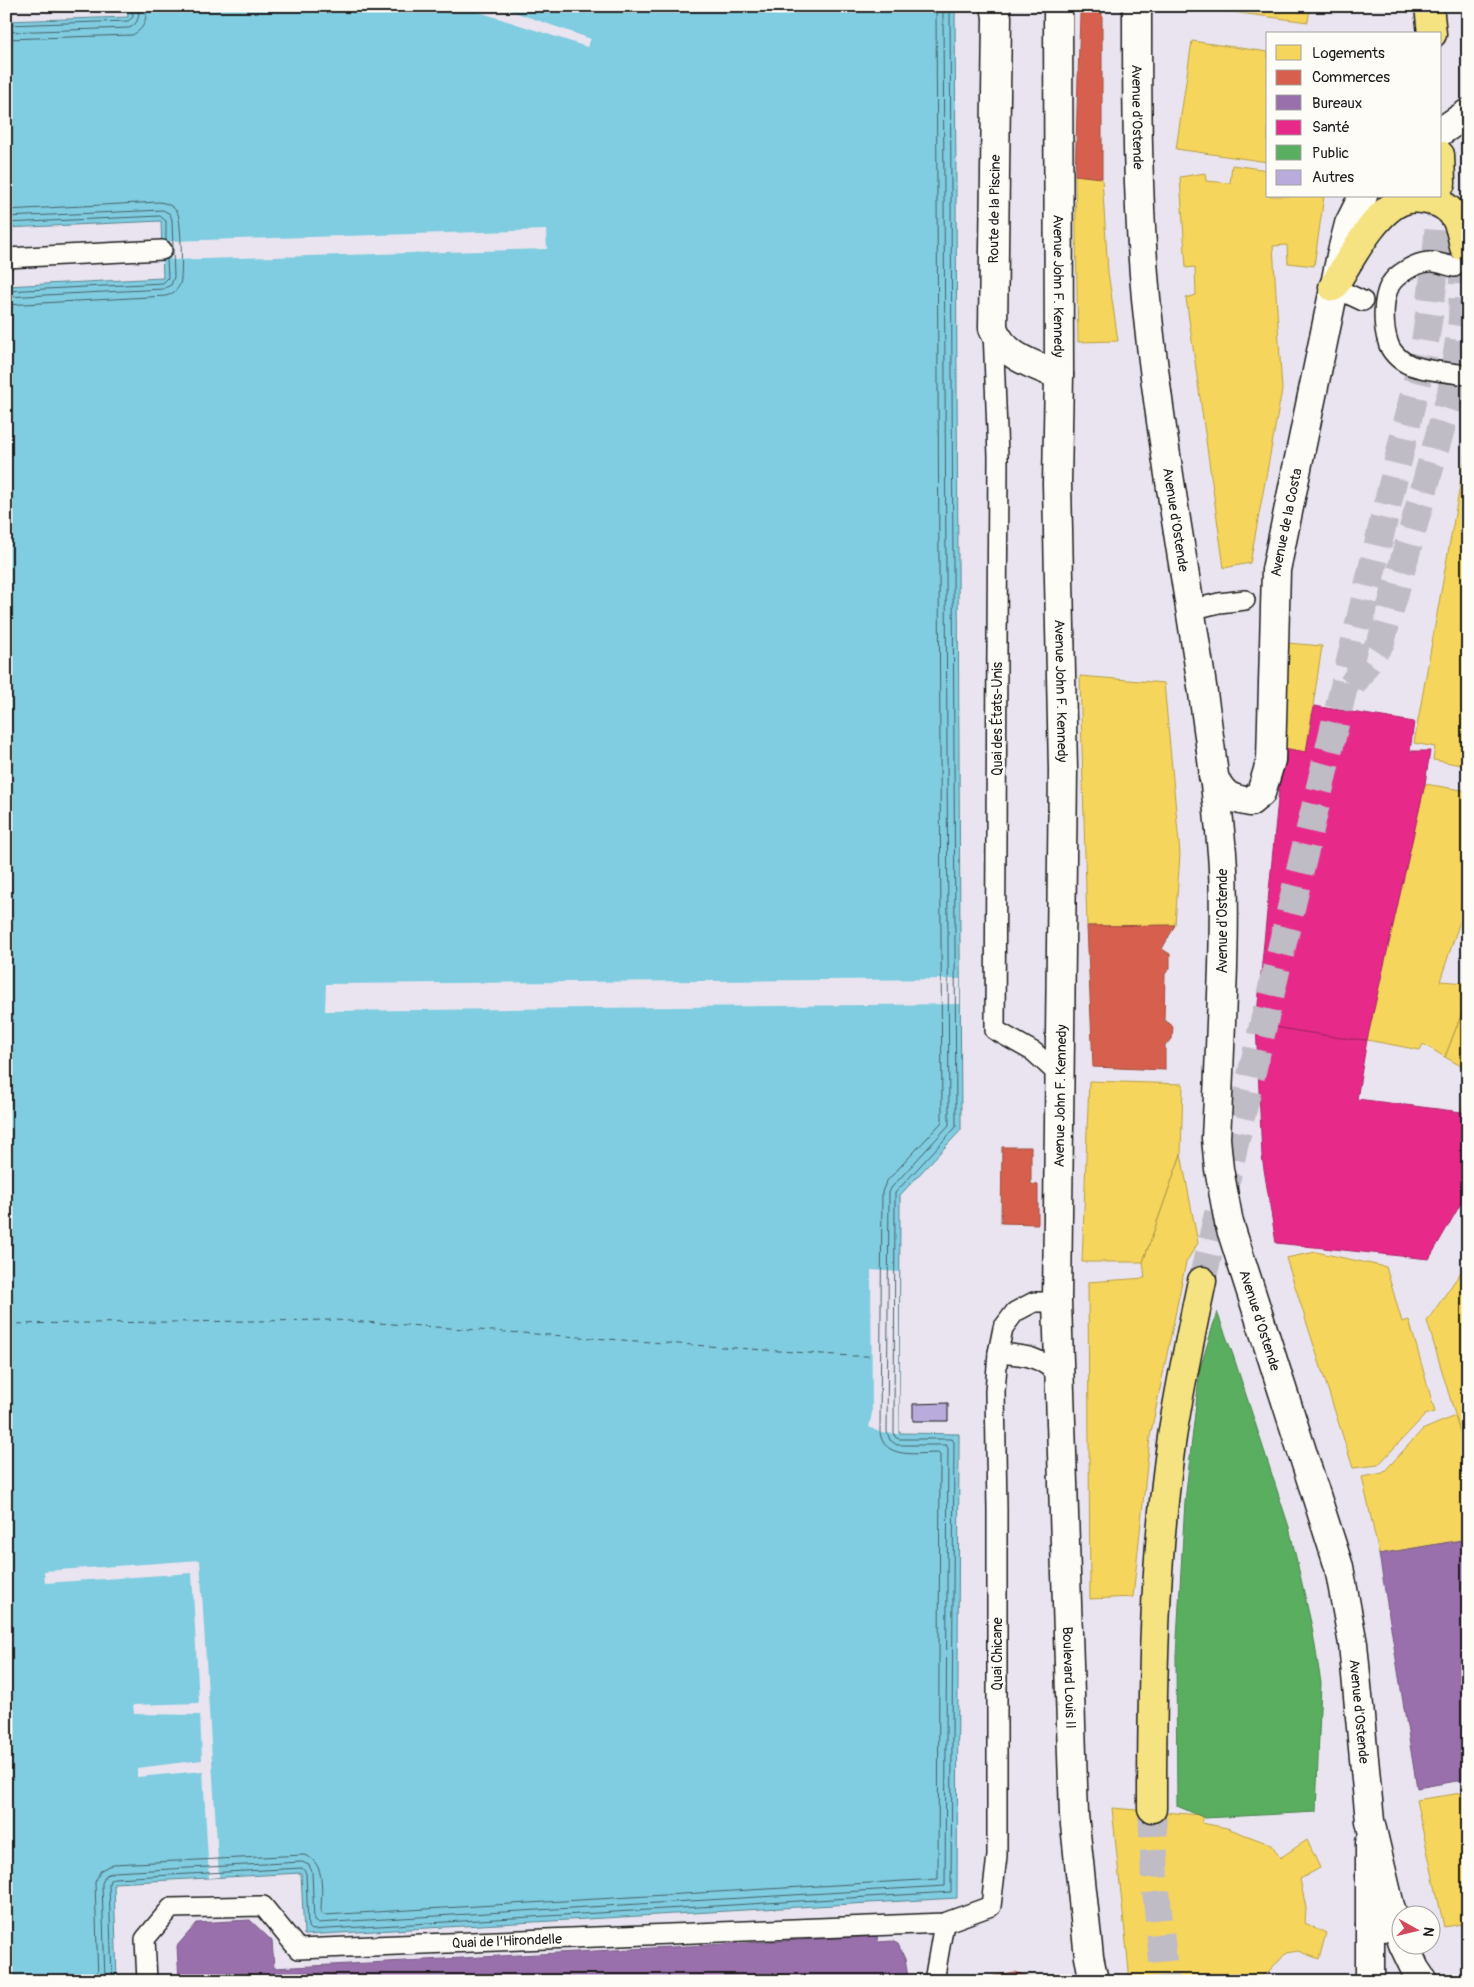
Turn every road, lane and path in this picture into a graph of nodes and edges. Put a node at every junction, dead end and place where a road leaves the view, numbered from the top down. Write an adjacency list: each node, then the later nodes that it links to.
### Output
1 (995, 6): 14 (main road, Route de la Piscine)
2 (1058, 6): 15 (main road, Avenue John F. Kennedy)
3 (1138, 6): 18 (main road, Avenue d'Ostende)
4 (1429, 6): 5 (main road)
5 (1432, 32)
6 (1468, 113): 7 (main road)
7 (1442, 131)
8 (1362, 198): 12 (main road, Avenue de la Costa)
9 (162, 250): 11 (lane)
10 (1459, 257): 12 (main road); 16 (lane)
11 (6, 258)
12 (1333, 287): 13 (lane); 19 (main road, Avenue de la Costa)
13 (1362, 301)
14 (993, 328): 15 (main road); 20 (lane, Quai des États-Unis)
15 (1059, 375): 20 (main road, Avenue John F. Kennedy)
16 (1468, 375)
17 (1245, 600): 18 (lane)
18 (1190, 610): 19 (main road, Avenue d'Ostende)
19 (1214, 776): 26 (main road, Avenue d'Ostende)
20 (1060, 1076): 22 (main road, Avenue John F. Kennedy)
21 (1202, 1281): 25 (main road)
22 (1057, 1302): 23 (lane); 24 (main road, Avenue John F. Kennedy)
23 (998, 1353): 24 (lane); 28 (lane, Quai Chicane)
24 (1060, 1376): 34 (main road, Boulevard Louis II)
25 (1152, 1808)
26 (1370, 1821): 27 (main road); 29 (main road)
27 (1392, 1907)
28 (944, 1923): 32 (lane, Quai de l’Hirondelle); 33 (lane)
29 (1370, 1925): 30 (main road); 35 (main road)
30 (1392, 1935)
31 (1407, 1954): 36 (main road)
32 (147, 1981)
33 (934, 1981)
34 (1094, 1981)
35 (1370, 1981)
36 (1423, 1981)

